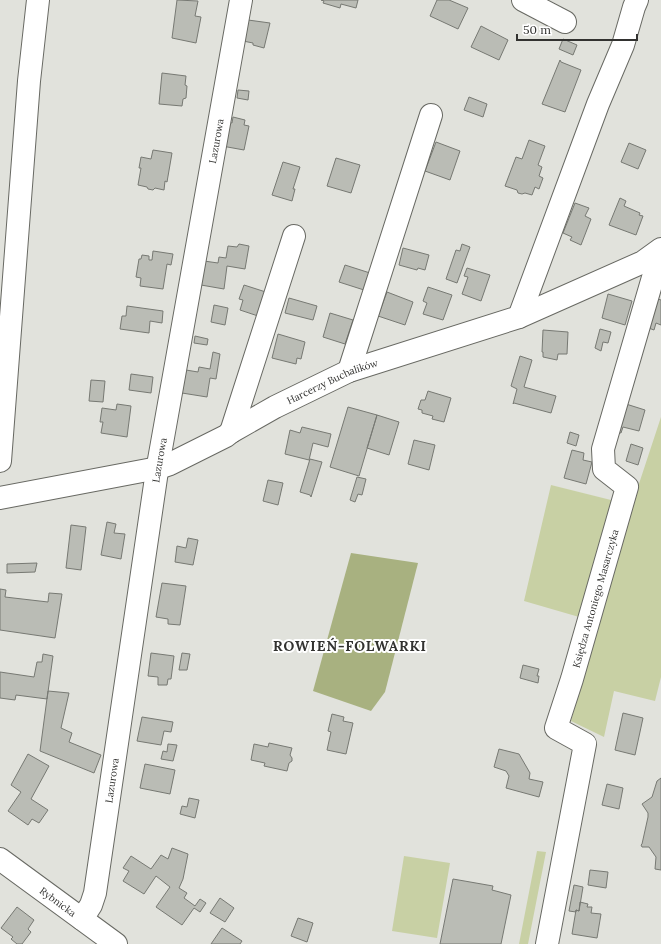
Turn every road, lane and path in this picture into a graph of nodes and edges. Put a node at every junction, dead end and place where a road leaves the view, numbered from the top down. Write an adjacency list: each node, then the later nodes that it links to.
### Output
1 (38, 0): 12 (street)
2 (241, 0): 13 (street, Lazurowa)
3 (523, 0): 5 (street)
4 (637, 0): 9 (street)
5 (565, 22)
6 (431, 115): 10 (street)
7 (294, 236): 11 (street)
8 (661, 250): 9 (street, Harcerzy Buchalików); 18 (street, Księdza Antoniego Masarczyka)
9 (519, 317): 10 (street, Harcerzy Buchalików)
10 (349, 371): 11 (street, Harcerzy Buchalików)
11 (231, 432): 13 (street, Harcerzy Buchalików)
12 (0, 461)
13 (158, 468): 14 (street, Harcerzy Buchalików); 16 (street, Lazurowa)
14 (0, 498)
15 (0, 860): 16 (street, Rybnicka)
16 (82, 919): 17 (street, Rybnicka)
17 (102, 940)
18 (547, 944)

